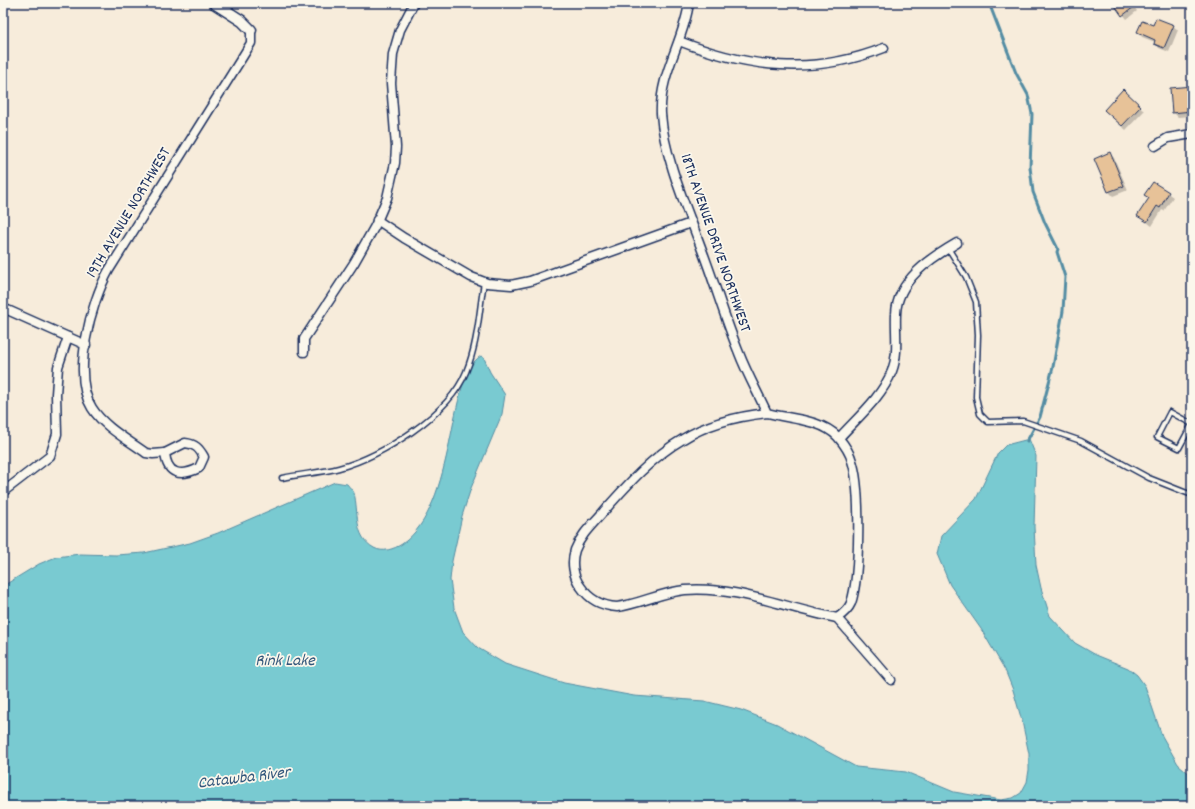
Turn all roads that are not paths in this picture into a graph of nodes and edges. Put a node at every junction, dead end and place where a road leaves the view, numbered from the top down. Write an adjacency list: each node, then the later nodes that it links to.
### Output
1 (214, 3): 4 (street)
2 (414, 3): 9 (street)
3 (690, 3): 5 (street, 18TH AVENUE DRIVE NORTHWEST)
4 (251, 30): 16 (street, 19TH AVENUE NORTHWEST)
5 (679, 42): 6 (street); 10 (street, 18TH AVENUE DRIVE NORTHWEST)
6 (884, 48)
7 (1192, 134): 8 (street)
8 (1155, 146)
9 (378, 220): 13 (street); 17 (street)
10 (691, 223): 13 (street); 18 (street, 18TH AVENUE DRIVE NORTHWEST)
11 (957, 243): 12 (street)
12 (948, 248): 20 (street); 24 (lane)
13 (484, 282): 22 (lane)
14 (3, 308): 15 (street)
15 (68, 337): 16 (street); 23 (street)
16 (86, 345): 21 (street, 19TH AVENUE NORTHWEST)
17 (304, 352)
18 (767, 413): 20 (street); 25 (street)
19 (1192, 424): 19 (lane)
20 (839, 438): 25 (street)
21 (165, 452): 21 (street, 19TH AVENUE NORTHWEST)
22 (282, 478)
23 (3, 492)
24 (1192, 495)
25 (837, 618): 26 (street)
26 (890, 680)

